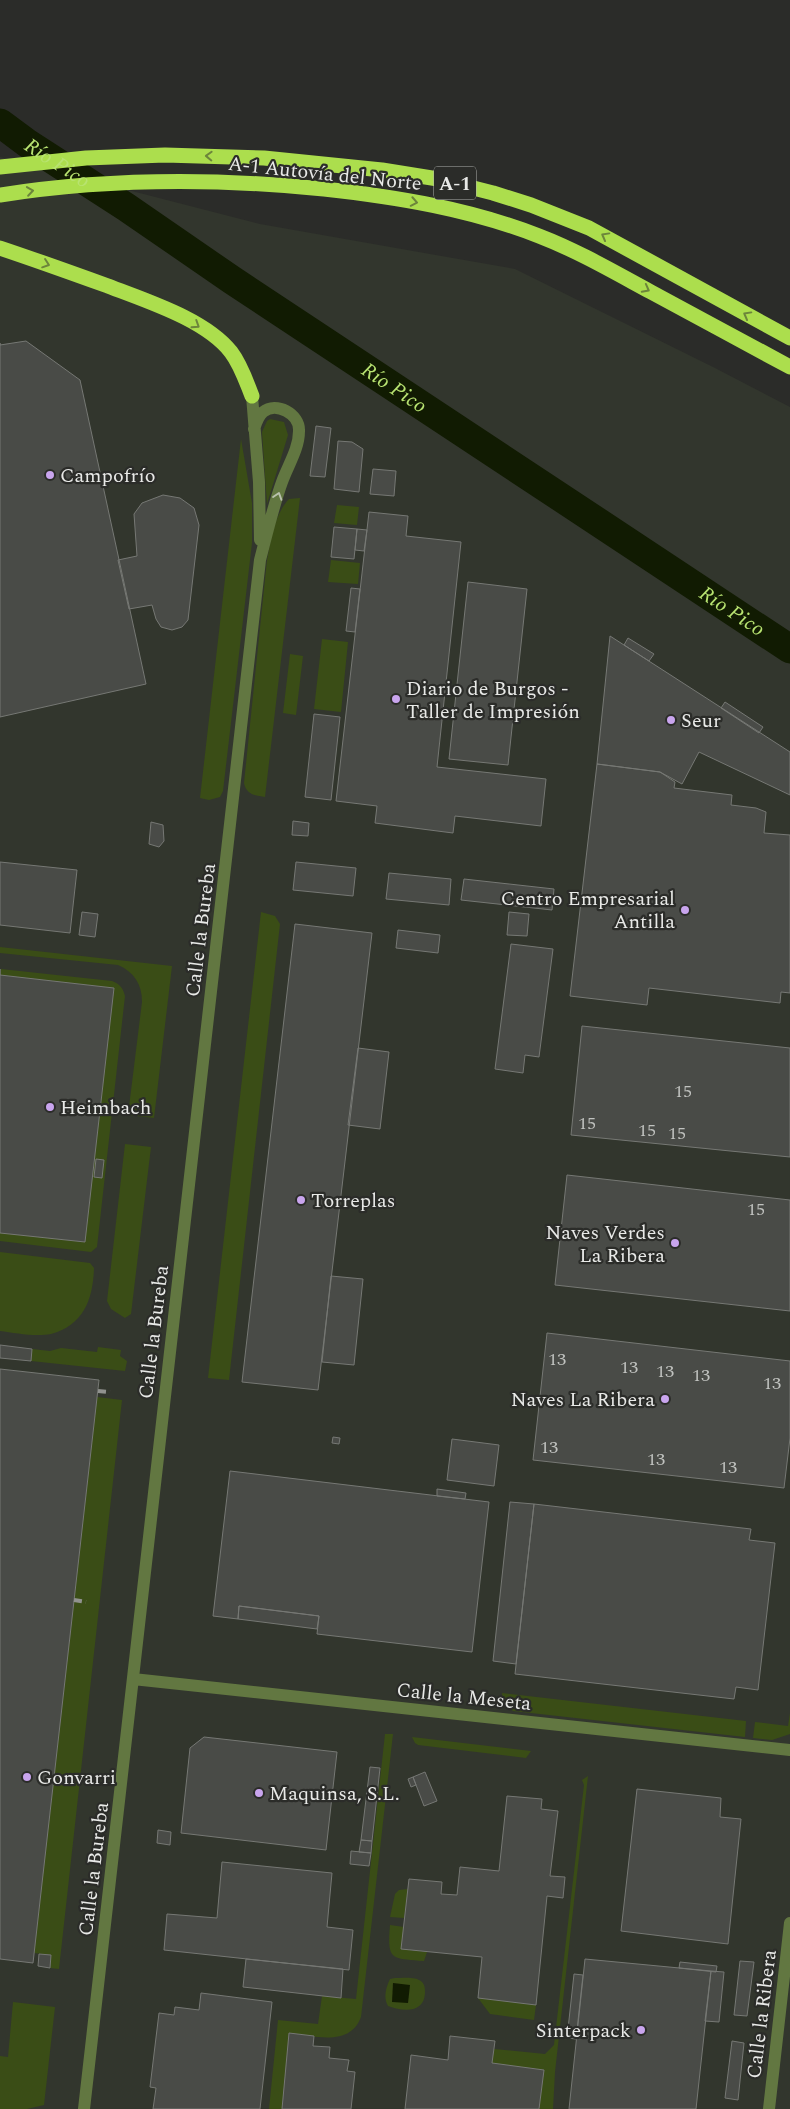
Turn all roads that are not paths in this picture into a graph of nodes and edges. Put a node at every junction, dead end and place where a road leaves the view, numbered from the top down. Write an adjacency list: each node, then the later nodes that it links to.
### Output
1 (0, 167): 4 (highway, A-1 Autovía del Norte / A-1, one-way to 1)
2 (0, 195): 5 (highway, A-1 Autovía del Norte / A-1, one-way to 5)
3 (0, 248): 6 (highway, one-way to 6)
4 (790, 338)
5 (790, 367)
6 (252, 396): 7 (street, Calle la Bureba)
7 (254, 429): 8 (street, Calle la Bureba); 8 (street, Calle la Bureba, one-way to 7)
8 (260, 560): 9 (street, Calle la Bureba)
9 (133, 1679): 10 (street, Calle la Meseta); 12 (street, Calle la Bureba)
10 (790, 1750)
11 (790, 1924): 13 (street, Calle la Ribera)
12 (84, 2109)
13 (769, 2109)

